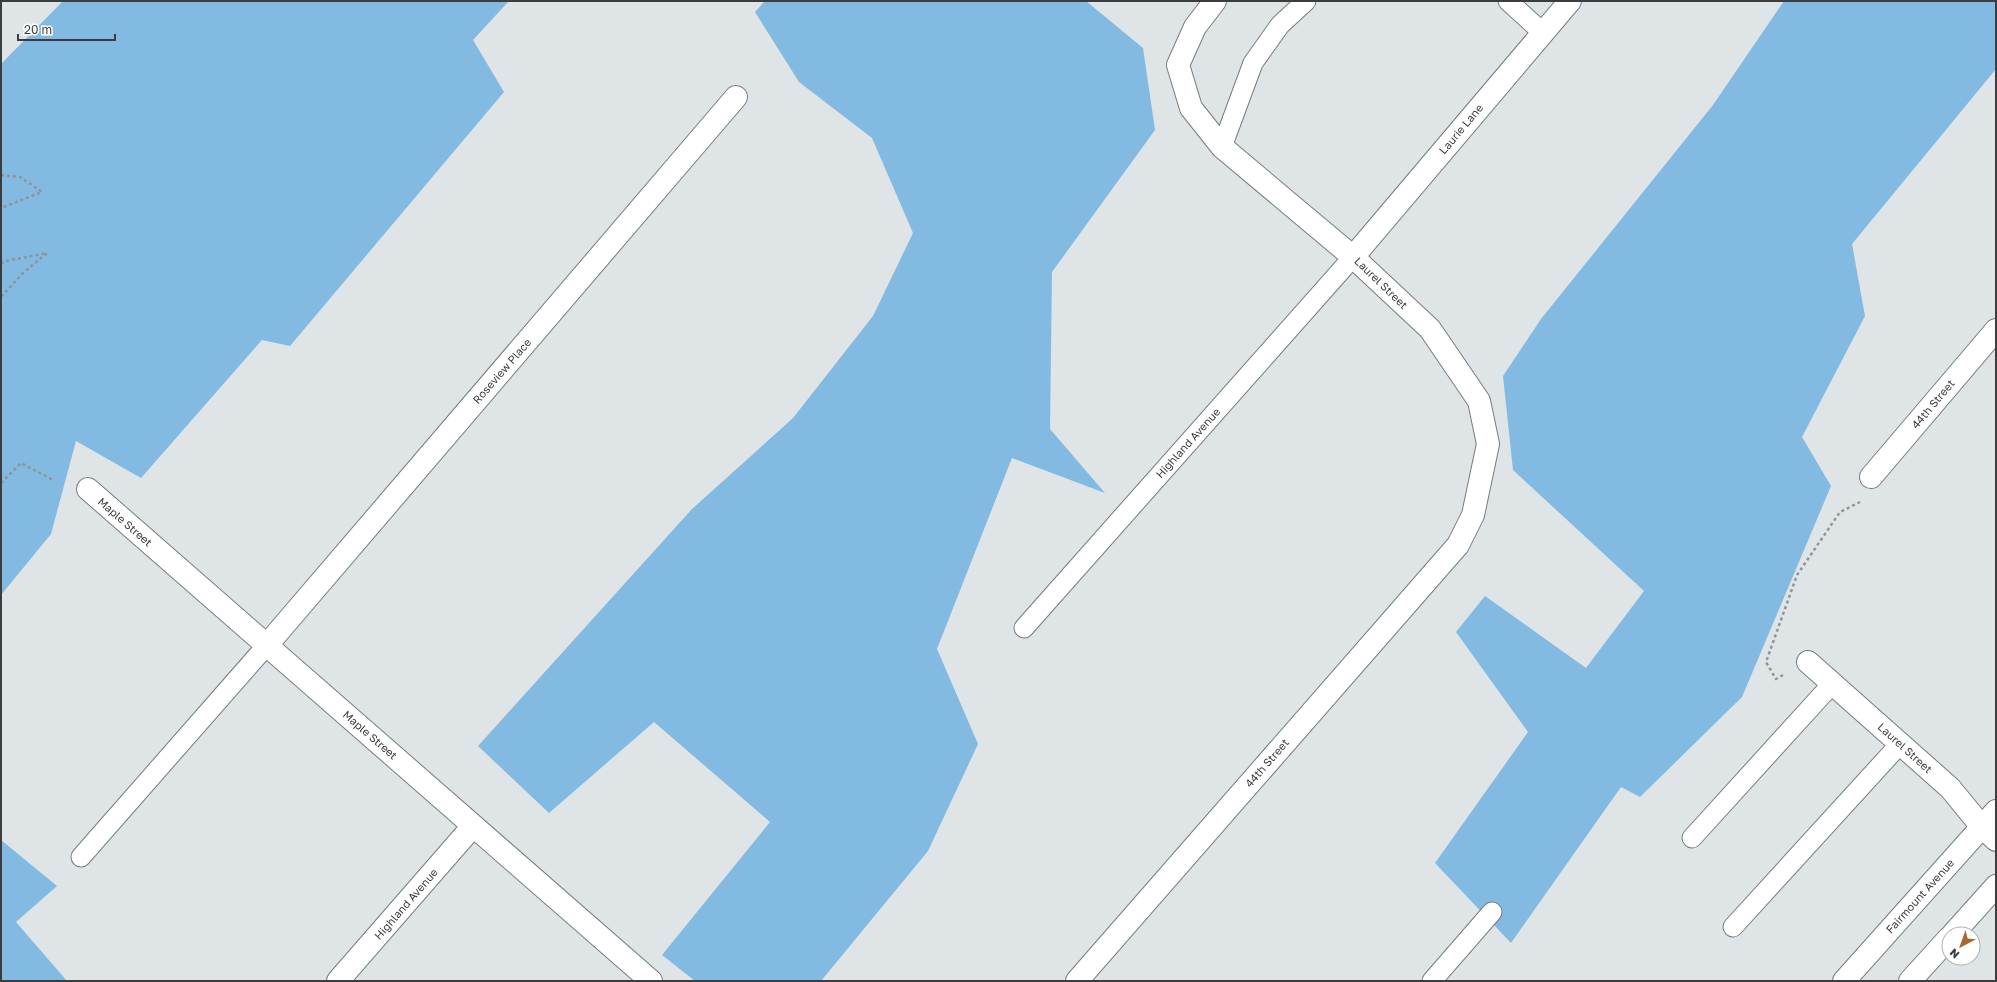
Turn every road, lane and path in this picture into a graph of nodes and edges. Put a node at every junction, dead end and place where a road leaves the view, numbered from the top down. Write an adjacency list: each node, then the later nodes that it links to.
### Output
1 (1215, 1): 7 (street, Laurel Street)
2 (1306, 1): 7 (lane)
3 (1508, 1): 5 (lane)
4 (1570, 1): 5 (street, Laurie Lane)
5 (1542, 32): 10 (street, Laurie Lane)
6 (736, 97): 20 (street, Roseview Place)
7 (1222, 147): 10 (street, Laurel Street)
8 (1, 175): 9 (path)
9 (1, 208)
10 (1353, 257): 18 (street, Laurel Street); 19 (lane, Highland Avenue)
11 (1, 264): 12 (path)
12 (1, 297)
13 (1993, 341): 14 (street, 44th Street)
14 (1871, 477): 21 (path)
15 (53, 480): 16 (path)
16 (1, 483)
17 (88, 489): 20 (street, Maple Street)
18 (1458, 545): 36 (street, 44th Street)
19 (1024, 628)
20 (267, 644): 25 (street, Maple Street); 28 (lane)
21 (1808, 662): 22 (street, Laurel Street)
22 (1832, 684): 23 (street, Laurel Street); 27 (lane)
23 (1900, 744): 26 (street, Laurel Street); 32 (lane)
24 (1996, 811): 26 (street, Fairmount Avenue)
25 (473, 826): 34 (street, Highland Avenue); 35 (street, Maple Street)
26 (1989, 833): 38 (street, Fairmount Avenue)
27 (1692, 838)
28 (81, 857)
29 (1996, 886): 31 (street)
30 (1492, 912): 37 (lane)
31 (1959, 926)
32 (1733, 927)
33 (1941, 947): 39 (street)
34 (338, 981)
35 (651, 981)
36 (1077, 981)
37 (1432, 981)
38 (1844, 981)
39 (1910, 981)

